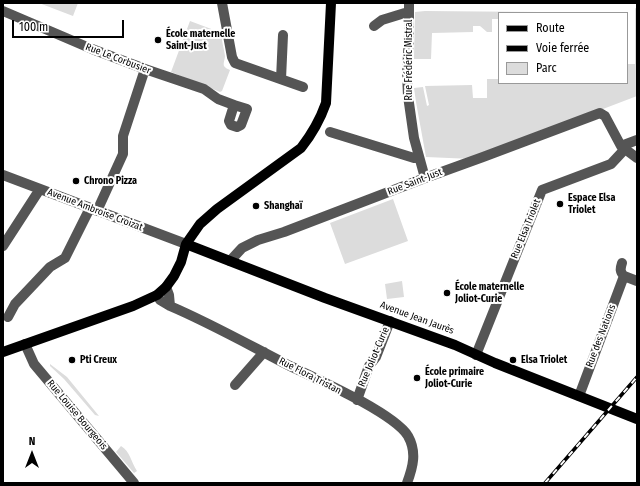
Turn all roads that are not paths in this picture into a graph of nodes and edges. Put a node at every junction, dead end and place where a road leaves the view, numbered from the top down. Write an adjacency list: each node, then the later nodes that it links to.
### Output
1 (222, 3): 8 (street)
2 (331, 3): 20 (main road)
3 (409, 8): 5 (street, Rue Frédéric Mistral); 14 (street, Rue Frédéric Mistral)
4 (3, 10): 7 (street, Rue Le Corbusier)
5 (374, 26)
6 (283, 35): 8 (street)
7 (145, 69): 10 (street, Rue Le Corbusier); 19 (street)
8 (281, 79): 9 (street)
9 (303, 86)
10 (234, 105)
11 (330, 132): 14 (street)
12 (637, 140): 13 (street)
13 (623, 148): 15 (street); 17 (street, Rue Saint-Just); 34 (street, Rue Elsa Triolet)
14 (419, 157): 17 (street, Rue Frédéric Mistral)
15 (637, 158)
16 (3, 175): 18 (street, Avenue Ambroise Croizat)
17 (425, 178): 22 (street, Rue Saint-Just)
18 (40, 189): 19 (street, Avenue Ambroise Croizat); 21 (street)
19 (93, 209): 20 (street, Avenue Ambroise Croizat); 29 (street)
20 (186, 244): 22 (main road, Avenue Jean Jaurès); 26 (main road)
21 (3, 246)
22 (230, 261): 30 (main road, Avenue Jean Jaurès)
23 (622, 263): 24 (street, Rue des Nations)
24 (624, 276): 25 (street); 36 (street, Rue des Nations)
25 (637, 281)
26 (166, 288): 27 (main road); 28 (street)
27 (157, 295): 28 (street, Rue Flora Tristan); 31 (main road)
28 (170, 306): 33 (street, Rue Flora Tristan)
29 (8, 317)
30 (390, 321): 34 (main road, Avenue Jean Jaurès); 37 (street, Rue Joliot-Curie)
31 (25, 344): 32 (main road); 39 (street, Rue Louise Bourgeois)
32 (3, 352)
33 (264, 352): 35 (street); 37 (street, Rue Flora Tristan)
34 (476, 354): 36 (main road, Avenue Jean Jaurès)
35 (235, 384)
36 (579, 396): 38 (main road, Avenue Jean Jaurès)
37 (357, 400): 40 (street, Rue Joliot-Curie)
38 (637, 419)
39 (134, 483)
40 (407, 483)

